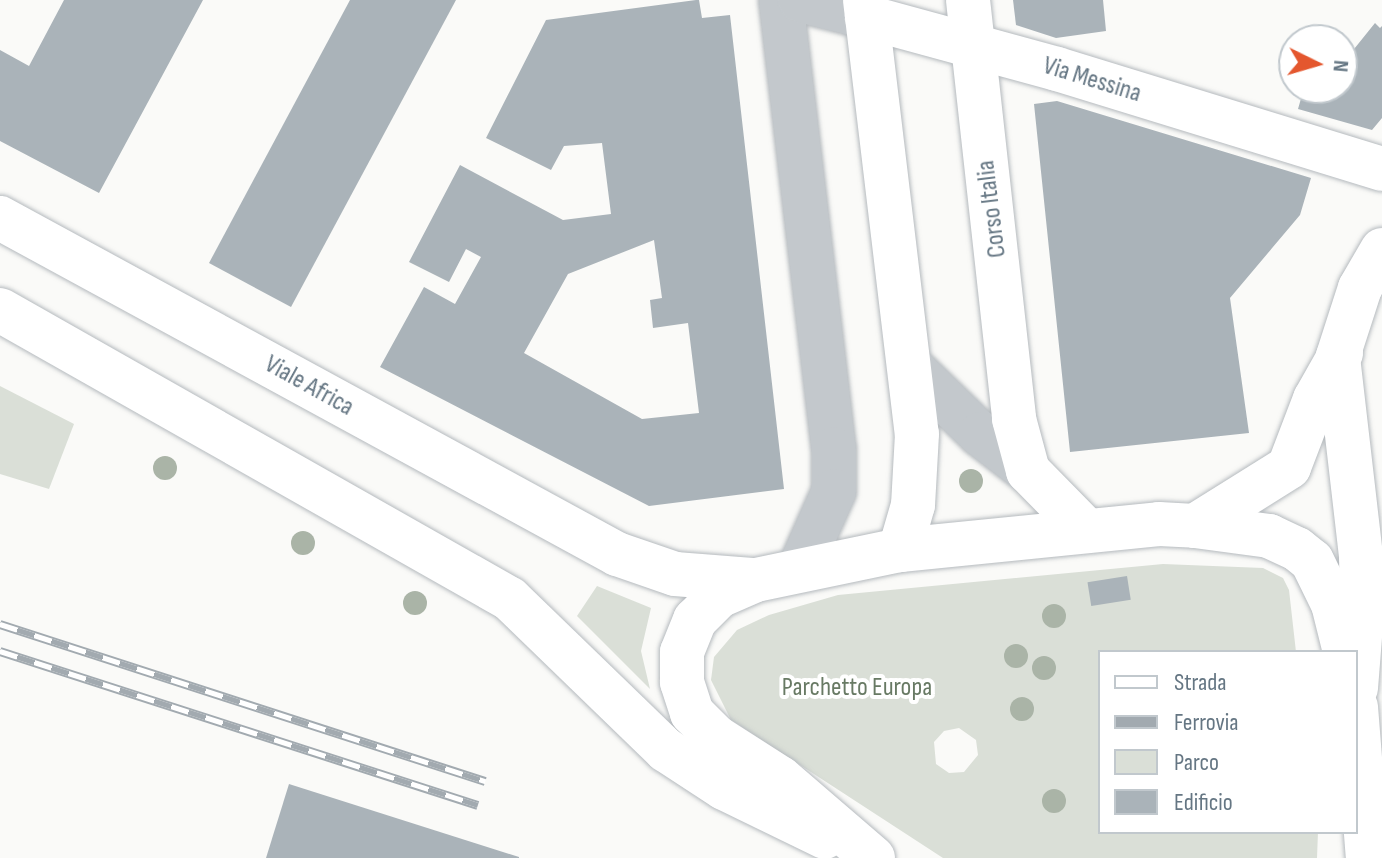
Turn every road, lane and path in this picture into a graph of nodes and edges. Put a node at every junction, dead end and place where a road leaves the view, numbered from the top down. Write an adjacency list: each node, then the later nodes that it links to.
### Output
1 (781, 0): 17 (street)
2 (800, 0): 4 (street, Via Messina)
3 (968, 0): 5 (main road, Corso Italia)
4 (866, 9): 5 (main road, Via Messina); 12 (main road)
5 (973, 46): 6 (main road, Via Messina); 13 (main road, Corso Italia)
6 (1382, 169)
7 (0, 218): 18 (main road, Viale Africa)
8 (1382, 250): 11 (main road)
9 (0, 310): 23 (main road)
10 (1382, 310): 11 (main road)
11 (1338, 356): 14 (main road); 19 (main road)
12 (910, 366): 13 (street); 16 (main road)
13 (1028, 471): 15 (main road)
14 (1195, 526): 15 (main road); 20 (main road)
15 (1087, 531): 16 (main road)
16 (900, 550): 17 (main road)
17 (799, 570): 18 (main road)
18 (756, 580): 23 (main road)
19 (1372, 609): 21 (main road)
20 (1344, 650)
21 (1358, 678)
22 (1358, 732): 24 (main road)
23 (871, 858)
24 (1368, 858)

